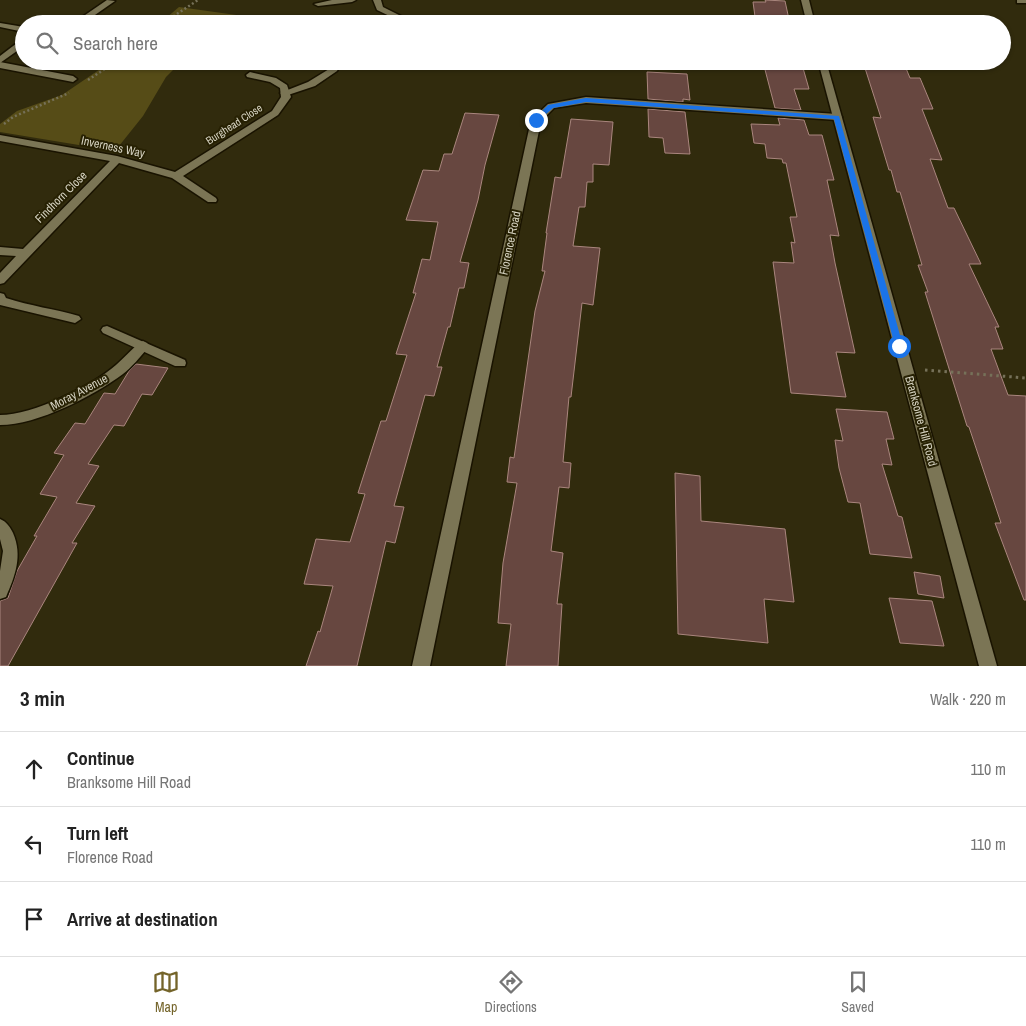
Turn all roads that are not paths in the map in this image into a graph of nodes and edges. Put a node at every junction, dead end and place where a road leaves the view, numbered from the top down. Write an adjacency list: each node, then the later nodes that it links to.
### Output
1 (352, 0): 7 (street)
2 (377, 0): 9 (street)
3 (805, 0): 10 (street)
4 (111, 1): 8 (street)
5 (1020, 1): 6 (street)
6 (1026, 1)
7 (318, 4)
8 (90, 15)
9 (395, 15)
10 (809, 15)
11 (0, 25): 12 (street)
12 (15, 28)
13 (15, 49): 14 (street)
14 (0, 60)
15 (0, 65): 16 (street)
16 (15, 68)
17 (26, 70): 21 (street)
18 (333, 70): 22 (street)
19 (824, 70): 23 (street, Branksome Hill Road)
20 (250, 75): 22 (street)
21 (73, 79)
22 (286, 93): 26 (street, Burghead Close)
23 (837, 117): 39 (street, Florence Road); 40 (street, Branksome Hill Road)
24 (0, 138): 25 (street, Inverness Way)
25 (117, 160): 26 (street, Inverness Way); 29 (street, Findhorn Close)
26 (176, 176): 27 (street, Inverness Way)
27 (212, 200)
28 (0, 251): 29 (street)
29 (24, 253): 30 (street, Findhorn Close)
30 (0, 280)
31 (0, 297): 32 (street)
32 (75, 319)
33 (107, 330): 34 (street)
34 (143, 346): 35 (street); 36 (street, Moray Avenue)
35 (180, 363)
36 (2, 423)
37 (0, 526): 38 (street)
38 (0, 592)
39 (421, 666)
40 (988, 666)

